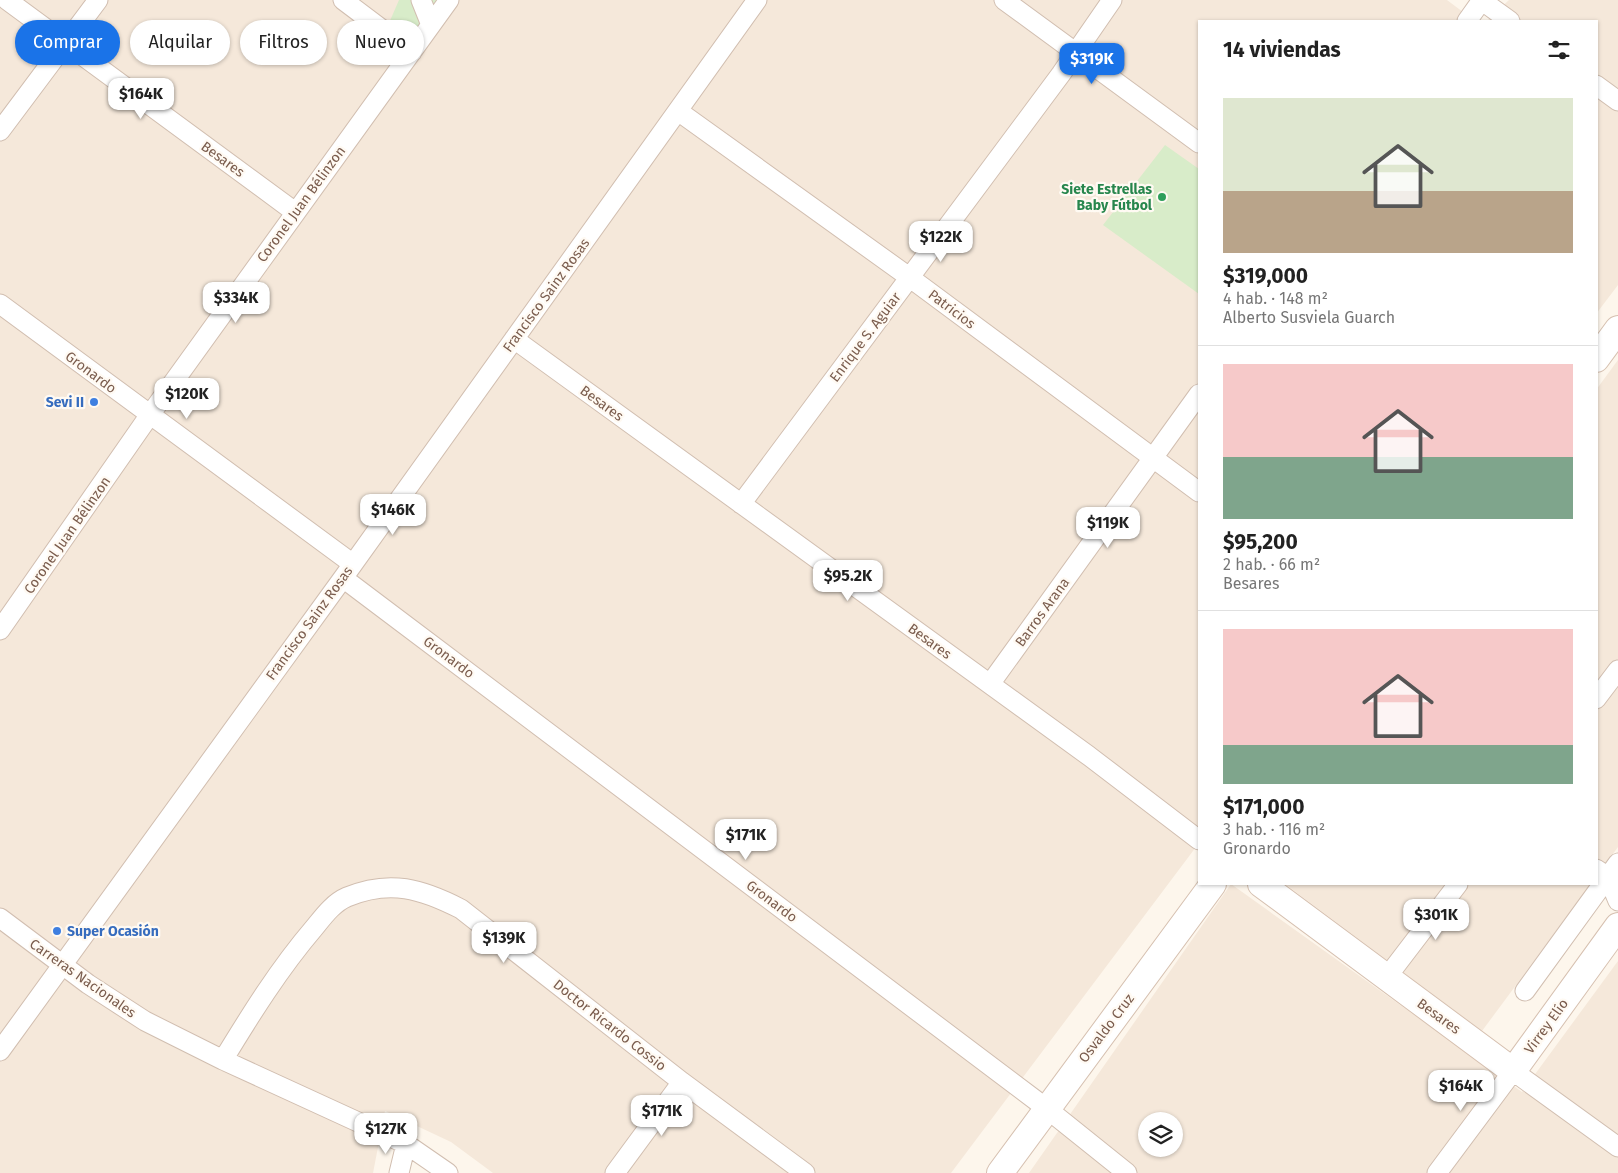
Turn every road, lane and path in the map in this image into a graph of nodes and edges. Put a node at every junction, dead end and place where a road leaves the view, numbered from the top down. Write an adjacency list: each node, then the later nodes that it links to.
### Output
1 (7, 0): 10 (street, Besares)
2 (98, 0): 11 (street)
3 (343, 0): 12 (street)
4 (421, 0): 15 (street)
5 (449, 0): 15 (street, Coronel Juan Bélinzon)
6 (757, 0): 23 (street, Francisco Sainz Rosas)
7 (1004, 0): 17 (street)
8 (1112, 0): 17 (street, Enrique S. Aguiar)
9 (1482, 0): 13 (street); 14 (street)
10 (34, 20)
11 (83, 20)
12 (370, 20)
13 (1468, 20)
14 (1509, 20)
15 (431, 25): 16 (street, Coronel Juan Bélinzon)
16 (424, 35)
17 (1076, 52): 25 (street); 27 (street, Enrique S. Aguiar)
18 (49, 65): 24 (street)
19 (95, 65): 26 (street, Besares)
20 (402, 65): 26 (street, Coronel Juan Bélinzon)
21 (1598, 86): 22 (street)
22 (1618, 101)
23 (678, 111): 27 (street, Patricios); 30 (street, Francisco Sainz Rosas)
24 (0, 131)
25 (1198, 142)
26 (295, 212): 33 (street, Coronel Juan Bélinzon)
27 (909, 277): 34 (street, Patricios); 36 (street, Enrique S. Aguiar)
28 (0, 304): 33 (street, Gronardo)
29 (1618, 329): 31 (street)
30 (514, 339): 36 (street, Besares); 37 (street, Francisco Sainz Rosas)
31 (1598, 355)
32 (1198, 395): 34 (street, Barros Arana)
33 (149, 416): 37 (street, Gronardo); 38 (street, Coronel Juan Bélinzon)
34 (1153, 458): 35 (street, Patricios); 41 (street, Barros Arana)
35 (1198, 491)
36 (741, 504): 41 (street, Besares)
37 (348, 571): 53 (street, Francisco Sainz Rosas); 60 (street, Gronardo)
38 (6, 610): 39 (street, Coronel Juan Bélinzon)
39 (0, 630)
40 (1618, 670): 42 (street)
41 (990, 684): 43 (street, Besares)
42 (1598, 697)
43 (1198, 839)
44 (1607, 869): 45 (street); 50 (street)
45 (1598, 882)
46 (1212, 885): 60 (street, Osvaldo Cruz)
47 (1262, 885): 54 (street, Besares)
48 (1457, 885): 54 (street)
49 (1596, 885): 55 (street)
50 (1618, 901)
51 (0, 918): 53 (street, Carreras Nacionales)
52 (1618, 926): 58 (street, Virrey Elío)
53 (64, 965): 56 (street, Francisco Sainz Rosas); 57 (street, Carreras Nacionales)
54 (1387, 977): 58 (street, Besares)
55 (1525, 991)
56 (0, 1051)
57 (223, 1060): 59 (street, Doctor Ricardo Cossio); 61 (street, Carreras Nacionales)
58 (1513, 1071): 62 (street, Besares); 69 (street, Virrey Elío)
59 (682, 1082): 63 (street); 66 (street, Doctor Ricardo Cossio)
60 (1046, 1108): 67 (street, Osvaldo Cruz); 68 (street, Gronardo)
61 (406, 1144): 64 (street); 65 (street, Carreras Nacionales)
62 (1618, 1147)
63 (624, 1170)
64 (399, 1173)
65 (448, 1173)
66 (804, 1173)
67 (1000, 1173)
68 (1127, 1173)
69 (1437, 1173)

